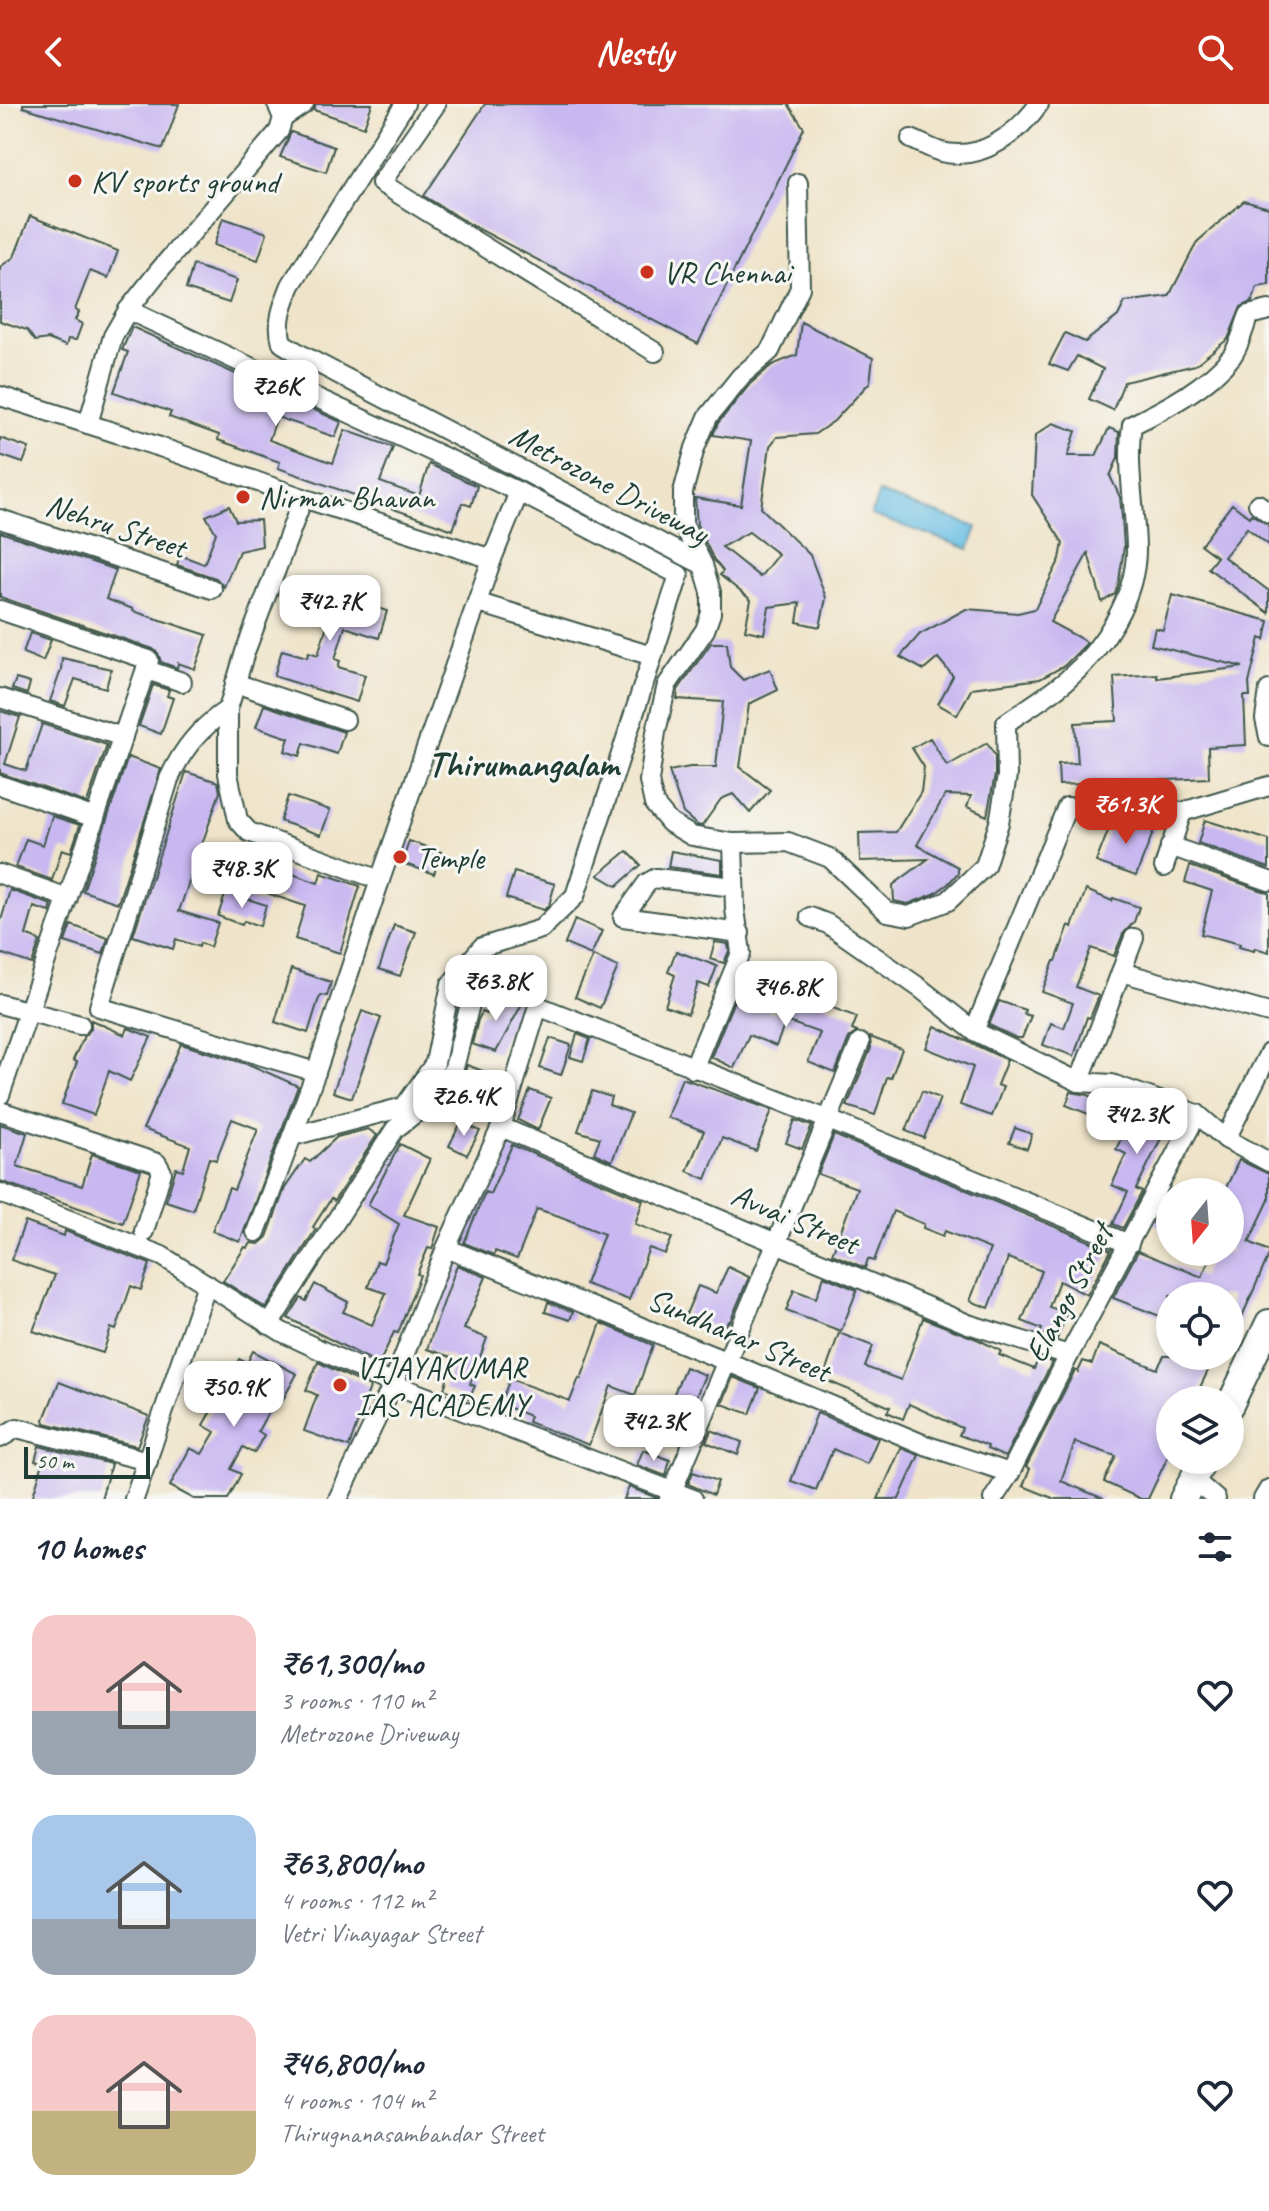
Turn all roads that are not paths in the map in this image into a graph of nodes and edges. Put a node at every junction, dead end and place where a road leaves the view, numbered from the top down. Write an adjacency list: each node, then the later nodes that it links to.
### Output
1 (304, 104): 5 (street)
2 (405, 104): 17 (street, Metrozone Driveway)
3 (436, 104): 10 (street)
4 (1039, 104): 6 (street)
5 (280, 111): 8 (street)
6 (911, 139)
7 (798, 183): 17 (street)
8 (128, 310): 12 (street); 13 (street)
9 (1269, 310): 35 (street, Metrozone Driveway)
10 (655, 352)
11 (0, 396): 12 (street)
12 (88, 424): 14 (street)
13 (519, 492): 16 (street); 21 (street)
14 (303, 498): 16 (street); 24 (street)
15 (0, 519): 18 (street, Nehru Street)
16 (492, 559): 19 (street)
17 (703, 565): 35 (street, Metrozone Driveway)
18 (212, 589)
19 (479, 603): 21 (street); 39 (street)
20 (0, 610): 22 (street)
21 (652, 656): 63 (street)
22 (148, 665): 23 (street); 29 (street)
23 (182, 682)
24 (235, 683): 27 (street); 28 (street)
25 (1269, 690): 30 (street)
26 (0, 698): 29 (street)
27 (228, 709): 39 (street); 56 (street)
28 (345, 720)
29 (123, 737): 34 (street)
30 (1269, 737)
31 (0, 785): 34 (street)
32 (1269, 786): 33 (street)
33 (1182, 812): 36 (street); 52 (street)
34 (95, 818): 42 (street)
35 (733, 843): 41 (street)
36 (1170, 846): 37 (street); 40 (street)
37 (1164, 867)
38 (0, 874): 42 (street)
39 (380, 880): 56 (street)
40 (1269, 881)
41 (734, 887): 44 (street); 44 (street)
42 (68, 898): 49 (street)
43 (810, 917): 52 (street)
44 (740, 933): 55 (street)
45 (1134, 938): 46 (street)
46 (1121, 972): 50 (street); 57 (street)
47 (0, 1004): 49 (street)
48 (470, 1004): 74 (street)
49 (29, 1013): 51 (street); 58 (street)
50 (1269, 1013)
51 (80, 1025)
52 (974, 1031): 57 (street)
53 (860, 1043): 61 (street)
54 (1269, 1053): 64 (street)
55 (693, 1069): 61 (street); 62 (street)
56 (316, 1072): 63 (street)
57 (1079, 1082): 60 (street)
58 (0, 1095)
59 (0, 1111): 67 (street)
60 (1197, 1114): 64 (street); 70 (street, Elango Street)
61 (829, 1120): 69 (street); 70 (street)
62 (501, 1127): 69 (street, Avvai Street); 71 (street)
63 (292, 1136): 68 (street)
64 (1226, 1139): 65 (street)
65 (1269, 1162)
66 (0, 1193): 72 (street)
67 (144, 1231)
68 (256, 1232)
69 (777, 1244): 75 (street, Avvai Street); 76 (street)
70 (1129, 1244): 75 (street, Elango Street)
71 (446, 1248): 76 (street, Sundharar Street); 77 (street)
72 (207, 1284): 74 (street); 80 (street)
73 (1269, 1323): 78 (street)
74 (269, 1325): 77 (street)
75 (1069, 1355): 81 (street, Elango Street)
76 (728, 1362): 81 (street, Sundharar Street); 84 (street)
77 (393, 1384): 84 (street); 86 (street)
78 (1239, 1386)
79 (0, 1438): 80 (street)
80 (148, 1461): 85 (street)
81 (1010, 1473): 88 (street, Elango Street)
82 (1193, 1479): 89 (street)
83 (1269, 1489): 90 (street)
84 (671, 1495): 87 (street)
85 (134, 1499)
86 (338, 1499)
87 (693, 1499)
88 (993, 1499)
89 (1216, 1499)
90 (1263, 1499)

